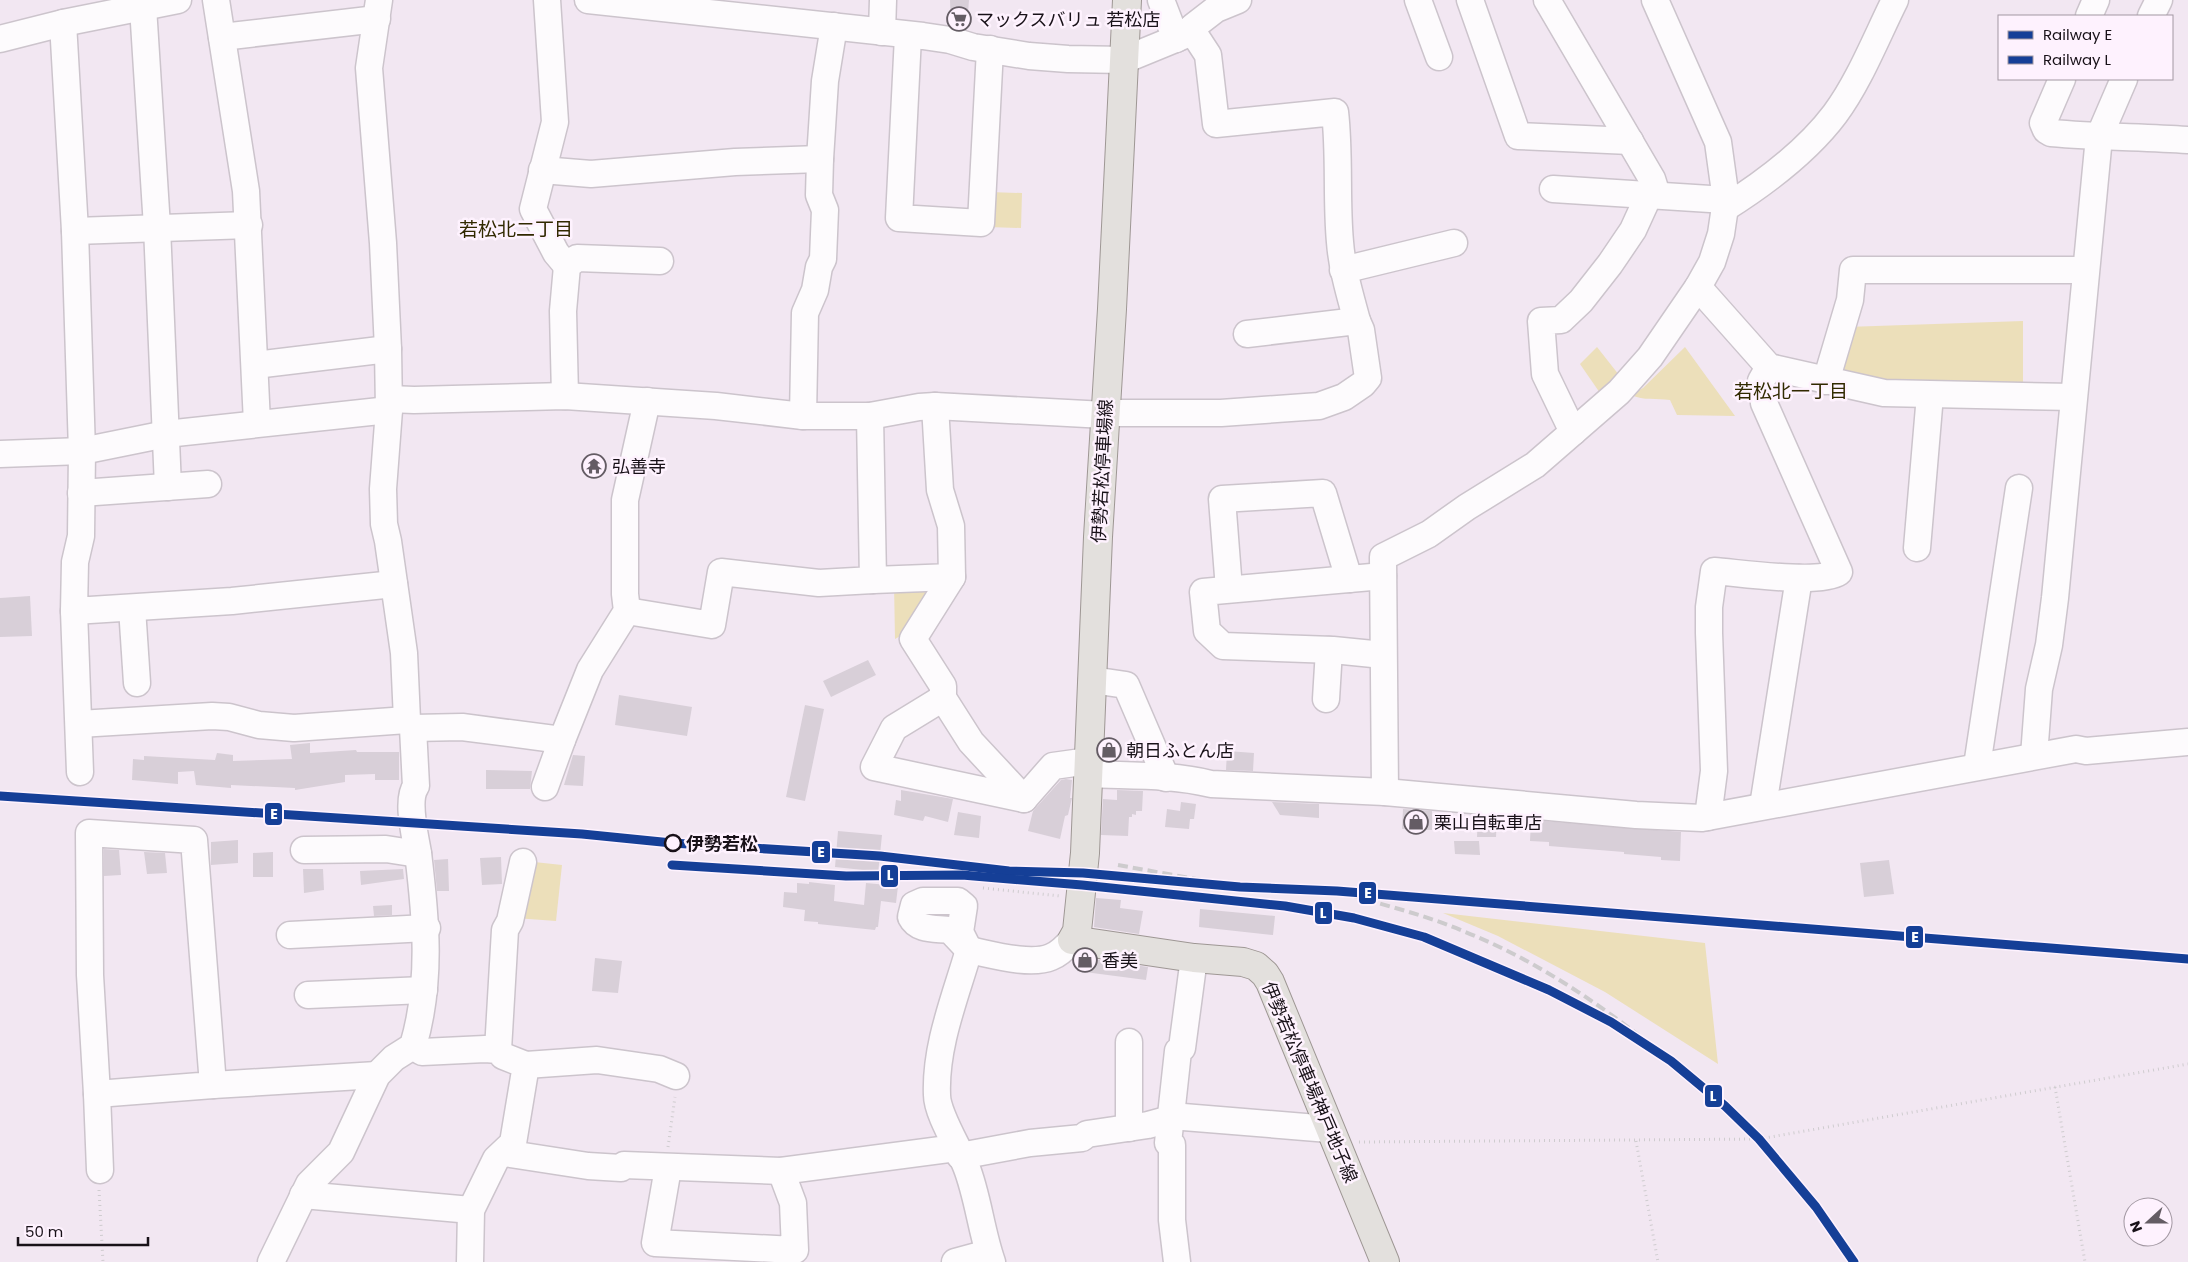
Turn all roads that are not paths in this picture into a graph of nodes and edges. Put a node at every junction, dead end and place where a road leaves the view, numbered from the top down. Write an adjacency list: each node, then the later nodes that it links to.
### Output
1 (178, 0): 16 (street)
2 (216, 0): 26 (street)
3 (547, 0): 37 (street)
4 (588, 0): 17 (street)
5 (883, 0): 23 (street)
6 (1127, 0): 30 (main road, 伊勢若松停車場線)
7 (1161, 0): 24 (street)
8 (1238, 0): 24 (street)
9 (1418, 0): 29 (street)
10 (1470, 0): 35 (street)
11 (1547, 0): 35 (street)
12 (1655, 0): 40 (street)
13 (1895, 0): 40 (street)
14 (2096, 0): 20 (street)
15 (2159, 0): 21 (street)
16 (143, 7): 19 (street); 42 (street)
17 (732, 7): 22 (street)
18 (378, 10): 26 (street); 52 (street)
19 (74, 14): 27 (street); 43 (street)
20 (2089, 15)
21 (2152, 15)
22 (834, 26): 23 (street); 36 (street)
23 (882, 32): 25 (street)
24 (1183, 34): 30 (street); 47 (street)
25 (908, 36): 28 (street); 28 (street)
26 (222, 37): 41 (street)
27 (0, 39)
28 (990, 49): 30 (street)
29 (1439, 56)
30 (1124, 60): 62 (main road, 伊勢若松停車場線)
31 (2062, 80): 33 (street)
32 (2124, 80): 33 (street)
33 (2099, 137): 34 (street); 48 (street)
34 (2188, 140)
35 (1630, 141): 39 (street)
36 (820, 159): 37 (street); 63 (street)
37 (542, 170): 46 (street)
38 (1553, 189): 39 (street)
39 (1653, 195): 40 (street); 66 (street)
40 (1726, 204): 49 (street)
41 (249, 225): 42 (street); 53 (street)
42 (157, 227): 43 (street); 67 (street)
43 (75, 230): 68 (street)
44 (1454, 243): 47 (street)
45 (660, 261): 46 (street)
46 (567, 266): 57 (street)
47 (1343, 270): 50 (street)
48 (2085, 270): 55 (street); 58 (street)
49 (1698, 287): 54 (street); 66 (street)
50 (1357, 321): 51 (street); 62 (street)
51 (1247, 334)
52 (388, 350): 53 (street); 60 (street)
53 (255, 365): 65 (street)
54 (1769, 367): 55 (street); 78 (street)
55 (1826, 381): 56 (street)
56 (1930, 395): 58 (street); 74 (street)
57 (565, 396): 59 (street); 60 (street)
58 (2073, 397): 95 (street)
59 (647, 401): 63 (street); 84 (street)
60 (389, 404): 65 (street); 80 (street)
61 (935, 406): 62 (street); 64 (street); 76 (street)
62 (1105, 414): 87 (main road, 伊勢若松停車場線)
63 (803, 416): 64 (street)
64 (870, 416): 79 (street)
65 (257, 423): 67 (street)
66 (1573, 432): 75 (street)
67 (166, 434): 68 (street); 71 (street)
68 (82, 451): 69 (street); 73 (street)
69 (0, 454)
70 (208, 484): 71 (street)
71 (168, 487): 73 (street)
72 (2019, 488): 96 (street)
73 (81, 493): 83 (street)
74 (1917, 548)
75 (1383, 576): 77 (street); 86 (street)
76 (952, 577): 79 (street); 89 (street)
77 (1349, 578): 81 (street); 81 (street)
78 (1799, 578): 103 (street); 104 (street)
79 (874, 580): 84 (street)
80 (394, 584): 82 (street); 92 (street)
81 (1229, 589): 85 (street)
82 (132, 608): 83 (street); 88 (street)
83 (74, 611): 91 (street)
84 (628, 611): 93 (street)
85 (1329, 650): 86 (street); 90 (street)
86 (1383, 655): 101 (street)
87 (1092, 680): 97 (main road, 伊勢若松停車場線); 99 (street)
88 (137, 683)
89 (943, 698): 102 (street); 102 (street)
90 (1326, 699)
91 (79, 724): 92 (street); 98 (street)
92 (410, 724): 93 (street); 106 (street)
93 (562, 740): 100 (street)
94 (2188, 742): 95 (street)
95 (2034, 756): 96 (street)
96 (1977, 766): 103 (street)
97 (1089, 767): 99 (street); 102 (street); 110 (main road, 伊勢若松停車場線)
98 (80, 772)
99 (1166, 778): 101 (street)
100 (545, 787)
101 (1385, 792): 104 (street)
102 (1024, 799)
103 (1763, 806): 104 (street)
104 (1708, 817)
105 (304, 850): 106 (street)
106 (418, 854): 108 (street)
107 (523, 862): 116 (street)
108 (427, 928): 109 (street); 112 (street)
109 (290, 935)
110 (1072, 940): 111 (main road, 伊勢若松停車場神戸地子線); 125 (street)
111 (1194, 958): 122 (street); 124 (main road, 伊勢若松停車場神戸地子線)
112 (424, 990): 113 (street); 115 (street)
113 (308, 995)
114 (1129, 1042): 123 (street)
115 (413, 1046): 116 (street); 118 (street)
116 (498, 1050): 117 (street)
117 (526, 1065): 119 (street); 126 (street)
118 (377, 1075): 120 (street); 130 (street)
119 (676, 1076)
120 (213, 1085): 121 (street); 121 (street)
121 (97, 1094): 128 (street)
122 (1171, 1117): 123 (street); 124 (street); 137 (street)
123 (1129, 1128): 125 (street)
124 (1332, 1135): 138 (main road, 伊勢若松停車場神戸地子線)
125 (958, 1152): 129 (street); 133 (street)
126 (504, 1153): 127 (street); 131 (street)
127 (666, 1168): 129 (street); 132 (street)
128 (100, 1170)
129 (782, 1171): 132 (street)
130 (303, 1195): 131 (street); 134 (street)
131 (470, 1210): 135 (street)
132 (649, 1252)
133 (990, 1257): 136 (street)
134 (271, 1262)
135 (470, 1262)
136 (956, 1262)
137 (1177, 1262)
138 (1386, 1262)

